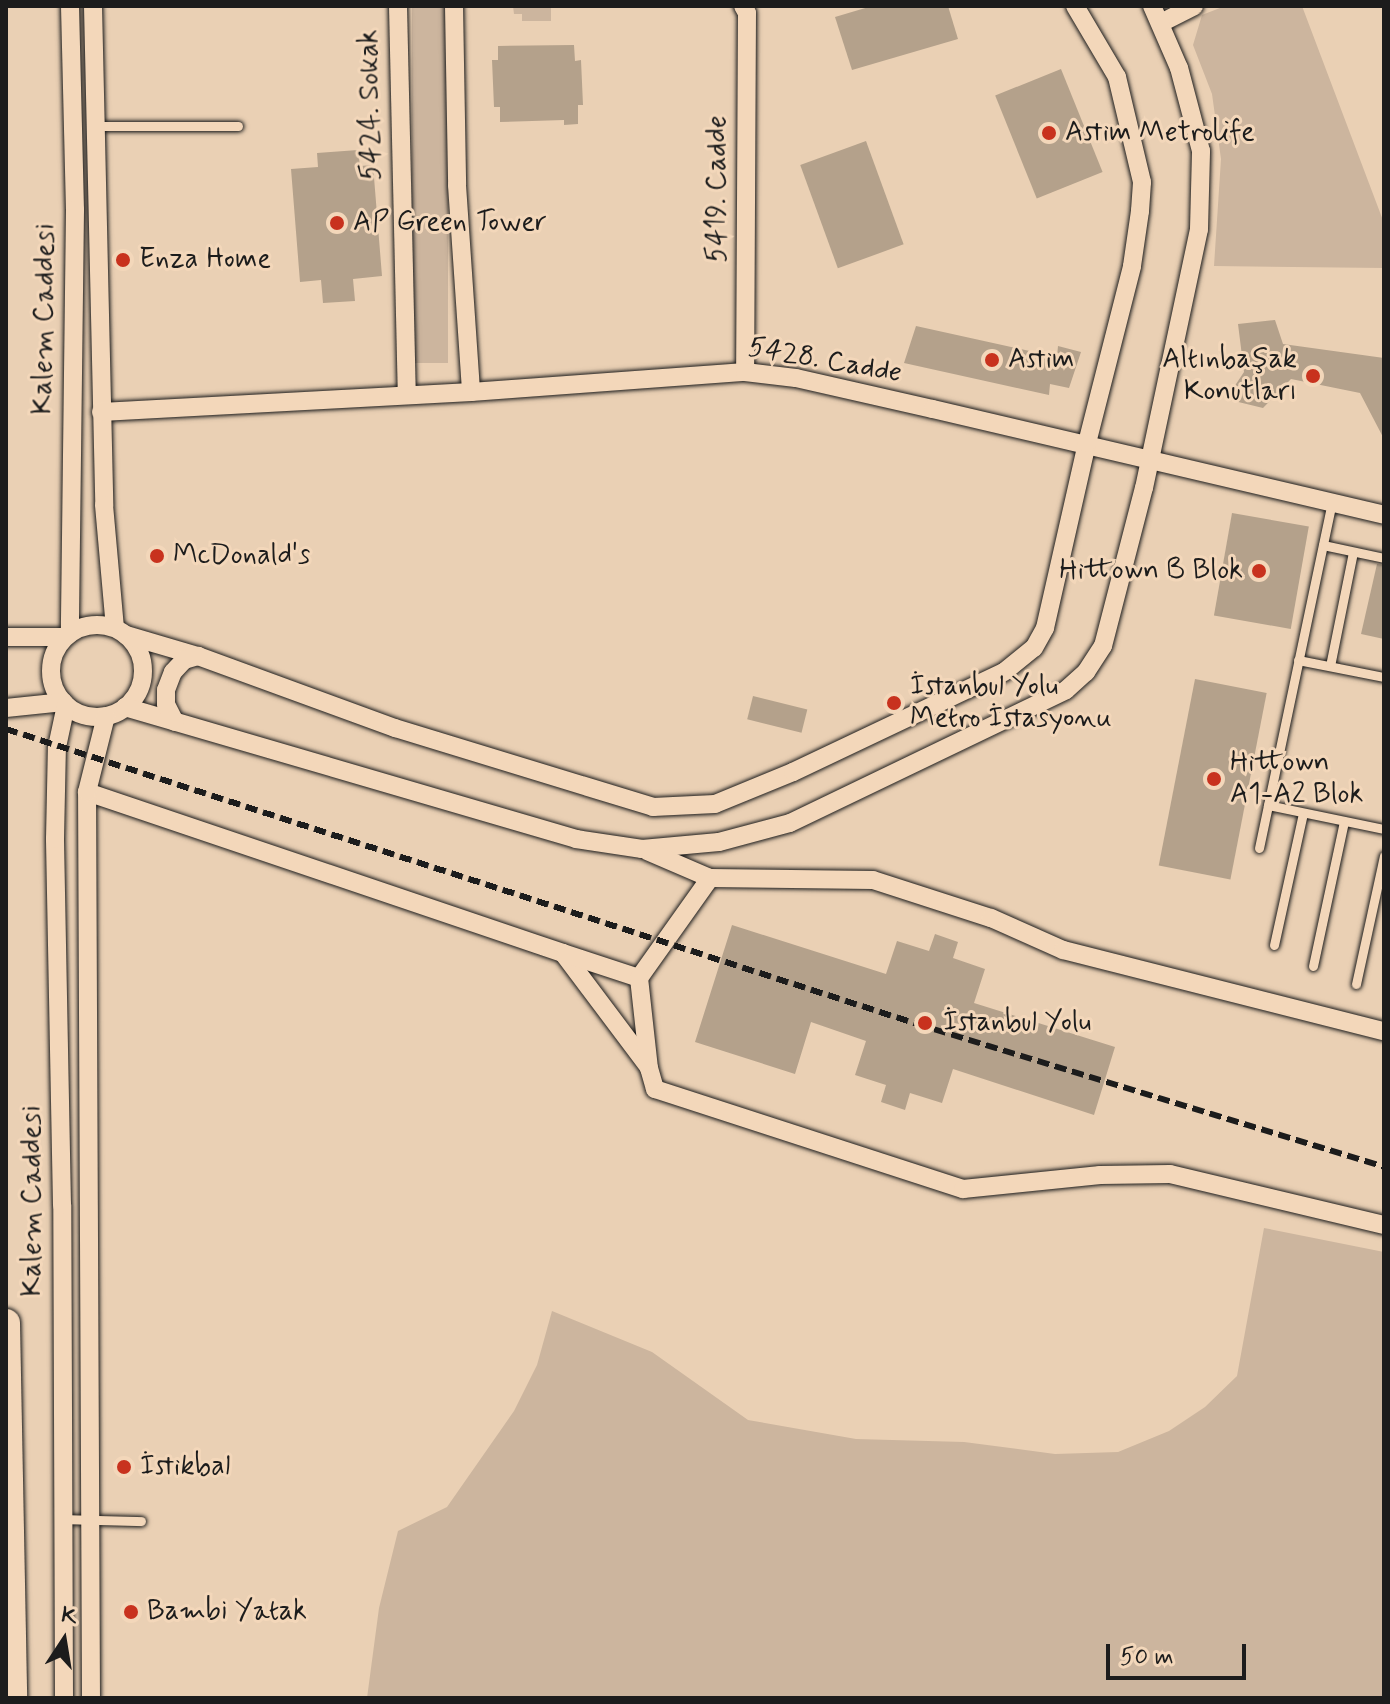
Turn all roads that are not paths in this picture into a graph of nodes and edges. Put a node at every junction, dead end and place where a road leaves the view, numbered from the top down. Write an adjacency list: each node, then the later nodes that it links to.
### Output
1 (70, 6): 24 (street, Kalem Caddesi)
2 (93, 6): 10 (street, Kalem Caddesi)
3 (398, 6): 14 (street, 5424. Sokak)
4 (454, 6): 13 (street)
5 (1075, 6): 16 (street)
6 (1152, 6): 9 (street)
7 (1194, 6): 9 (street)
8 (749, 8): 12 (street, 5419. Cadde)
9 (1161, 23): 17 (street)
10 (95, 126): 11 (lane); 15 (street, Kalem Caddesi)
11 (238, 126)
12 (745, 372): 13 (street, 5428. Cadde); 16 (street, 5428. Cadde)
13 (471, 392): 14 (street, 5428. Cadde)
14 (407, 395): 15 (street, 5428. Cadde)
15 (101, 412): 23 (street, Kalem Caddesi)
16 (1087, 443): 17 (street, 5428. Cadde); 26 (street)
17 (1150, 458): 18 (street, 5428. Cadde); 41 (street)
18 (1332, 502): 19 (street, 5428. Cadde); 20 (lane)
19 (1384, 515)
20 (1323, 545): 21 (lane); 27 (lane)
21 (1353, 552): 22 (lane); 28 (lane)
22 (1384, 558)
23 (120, 632): 24 (street); 26 (street); 31 (street)
24 (67, 635): 25 (street); 30 (street)
25 (6, 637)
26 (198, 656): 34 (street)
27 (1298, 660): 28 (lane); 36 (lane)
28 (1330, 666): 29 (lane)
29 (1384, 677)
30 (65, 704): 32 (street); 33 (street); 53 (street, Kalem Caddesi)
31 (125, 707): 33 (street); 34 (street)
32 (6, 708)
33 (106, 716): 35 (street, Kalem Caddesi)
34 (175, 722): 41 (street)
35 (87, 792): 45 (street); 54 (street, Kalem Caddesi)
36 (1268, 805): 37 (lane); 40 (lane)
37 (1303, 813): 38 (lane); 44 (lane)
38 (1344, 821): 39 (lane); 46 (lane)
39 (1384, 829)
40 (1259, 848)
41 (642, 849): 43 (street)
42 (1384, 856): 48 (lane)
43 (710, 878): 47 (street); 49 (street)
44 (1274, 945)
45 (563, 953): 47 (street); 50 (street)
46 (1313, 966)
47 (639, 978): 50 (street)
48 (1356, 984)
49 (1384, 1031)
50 (649, 1068): 51 (street)
51 (1384, 1225)
52 (6, 1323): 56 (highway)
53 (64, 1519): 54 (lane); 57 (street, Kalem Caddesi)
54 (89, 1520): 55 (lane); 58 (street, Kalem Caddesi)
55 (141, 1521)
56 (13, 1698)
57 (64, 1698)
58 (91, 1698)

